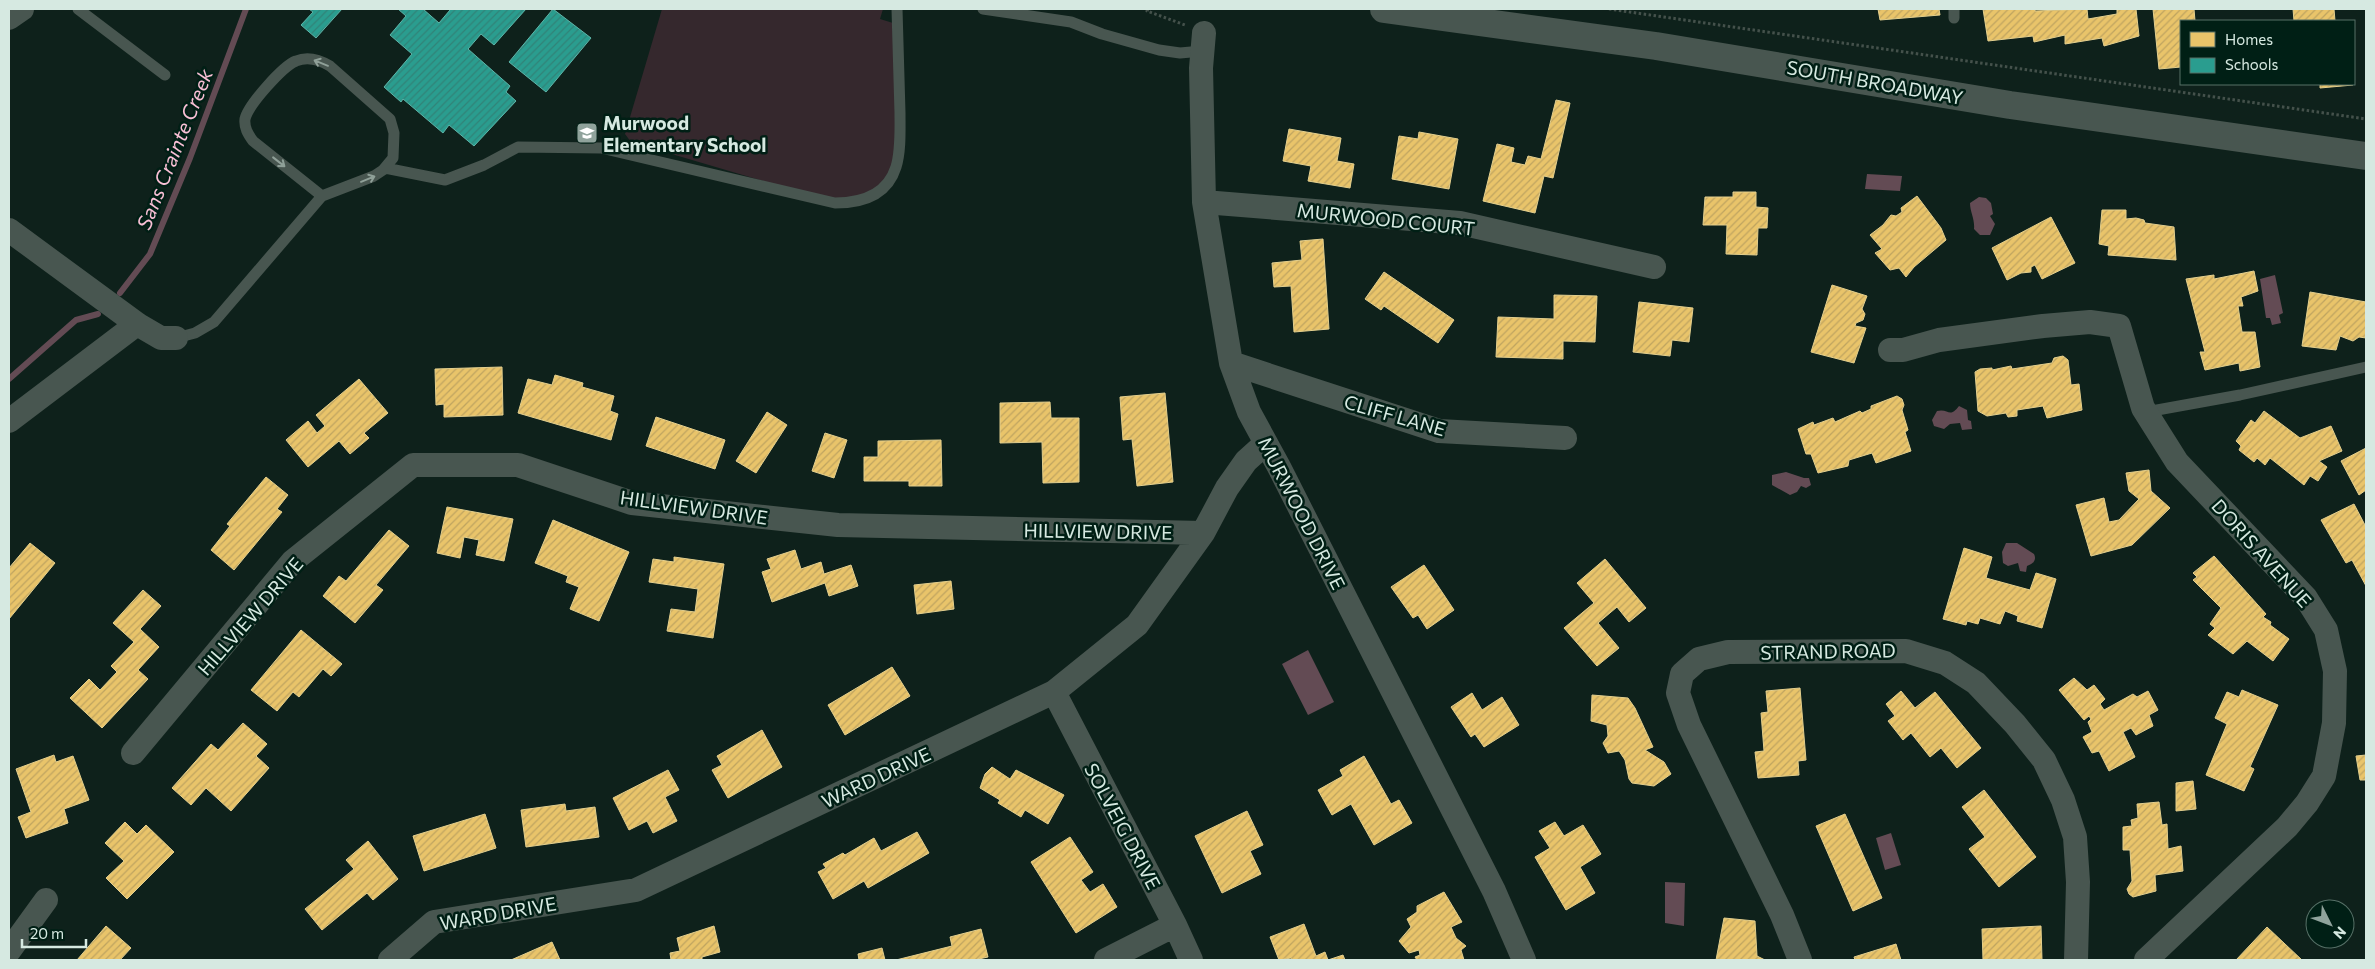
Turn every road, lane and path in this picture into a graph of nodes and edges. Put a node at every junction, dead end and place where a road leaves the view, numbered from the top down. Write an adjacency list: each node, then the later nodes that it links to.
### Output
1 (22, 9): 8 (street)
2 (78, 9): 10 (lane)
3 (897, 9): 13 (lane)
4 (983, 9): 9 (lane)
5 (1148, 9): 9 (path)
6 (1384, 9): 12 (main road, SOUTH BROADWAY)
7 (1609, 9): 11 (path)
8 (9, 18)
9 (1203, 42): 15 (street, MURWOOD DRIVE)
10 (165, 75)
11 (2366, 119)
12 (2366, 156)
13 (385, 168): 14 (lane, one-way to 13); 14 (lane, one-way to 14)
14 (322, 196): 19 (lane)
15 (1204, 202): 17 (street, MURWOOD COURT); 21 (street, MURWOOD DRIVE)
16 (9, 230): 18 (street)
17 (1654, 267)
18 (137, 324): 19 (street); 24 (street)
19 (176, 338)
20 (1890, 350): 23 (street, DORIS AVENUE)
21 (1231, 364): 25 (street, CLIFF LANE); 26 (street, MURWOOD DRIVE)
22 (2366, 367): 23 (lane)
23 (2146, 412): 39 (street, DORIS AVENUE)
24 (9, 421)
25 (1565, 438)
26 (1266, 443): 27 (street, WARD DRIVE); 36 (street, MURWOOD DRIVE)
27 (1203, 533): 28 (street, WARD DRIVE); 29 (street, HILLVIEW DRIVE)
28 (1054, 692): 31 (street, SOLVEIG DRIVE); 33 (street, WARD DRIVE)
29 (133, 753)
30 (46, 900): 32 (street)
31 (1175, 925): 34 (street); 35 (street, SOLVEIG DRIVE)
32 (9, 951)
33 (390, 960)
34 (1106, 960)
35 (1191, 960)
36 (1524, 960)
37 (1800, 960): 38 (street, STRAND ROAD)
38 (2076, 960)
39 (2146, 960)

